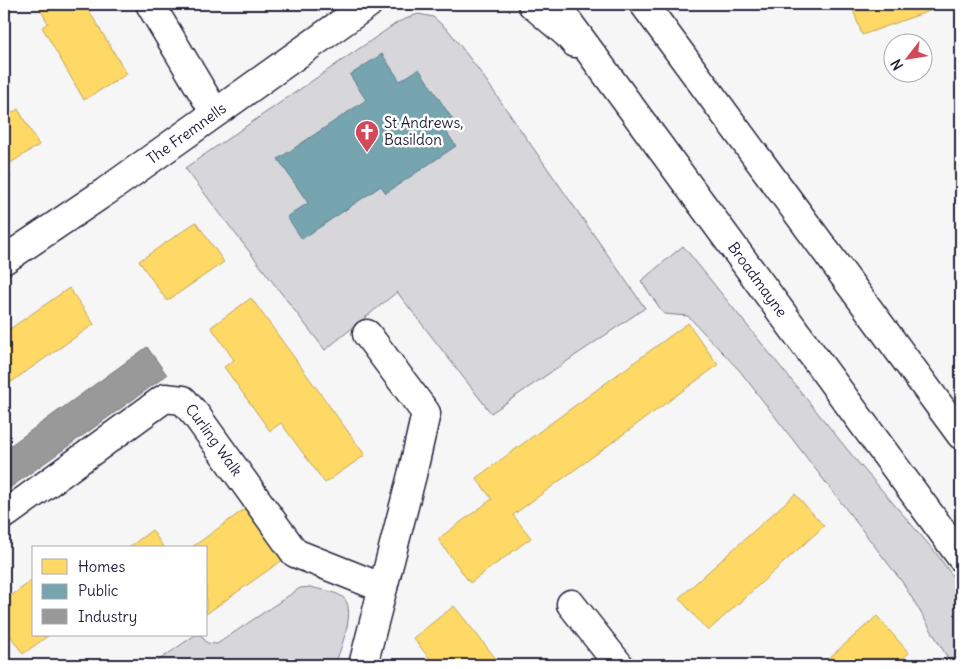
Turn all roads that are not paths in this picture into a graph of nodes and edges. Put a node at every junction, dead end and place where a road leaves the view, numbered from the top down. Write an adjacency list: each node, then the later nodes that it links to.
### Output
1 (150, 4): 7 (street)
2 (368, 4): 7 (street, The Fremnells)
3 (532, 4): 6 (street)
4 (555, 4): 6 (street, Broadmayne)
5 (644, 4): 10 (street)
6 (613, 85): 12 (street, Broadmayne)
7 (216, 113): 8 (street, The Fremnells)
8 (4, 260)
9 (367, 334): 13 (street)
10 (961, 435)
11 (7, 513): 13 (street, Curling Walk)
12 (961, 557)
13 (383, 588): 15 (street)
14 (571, 604): 16 (street)
15 (363, 665)
16 (619, 665)

